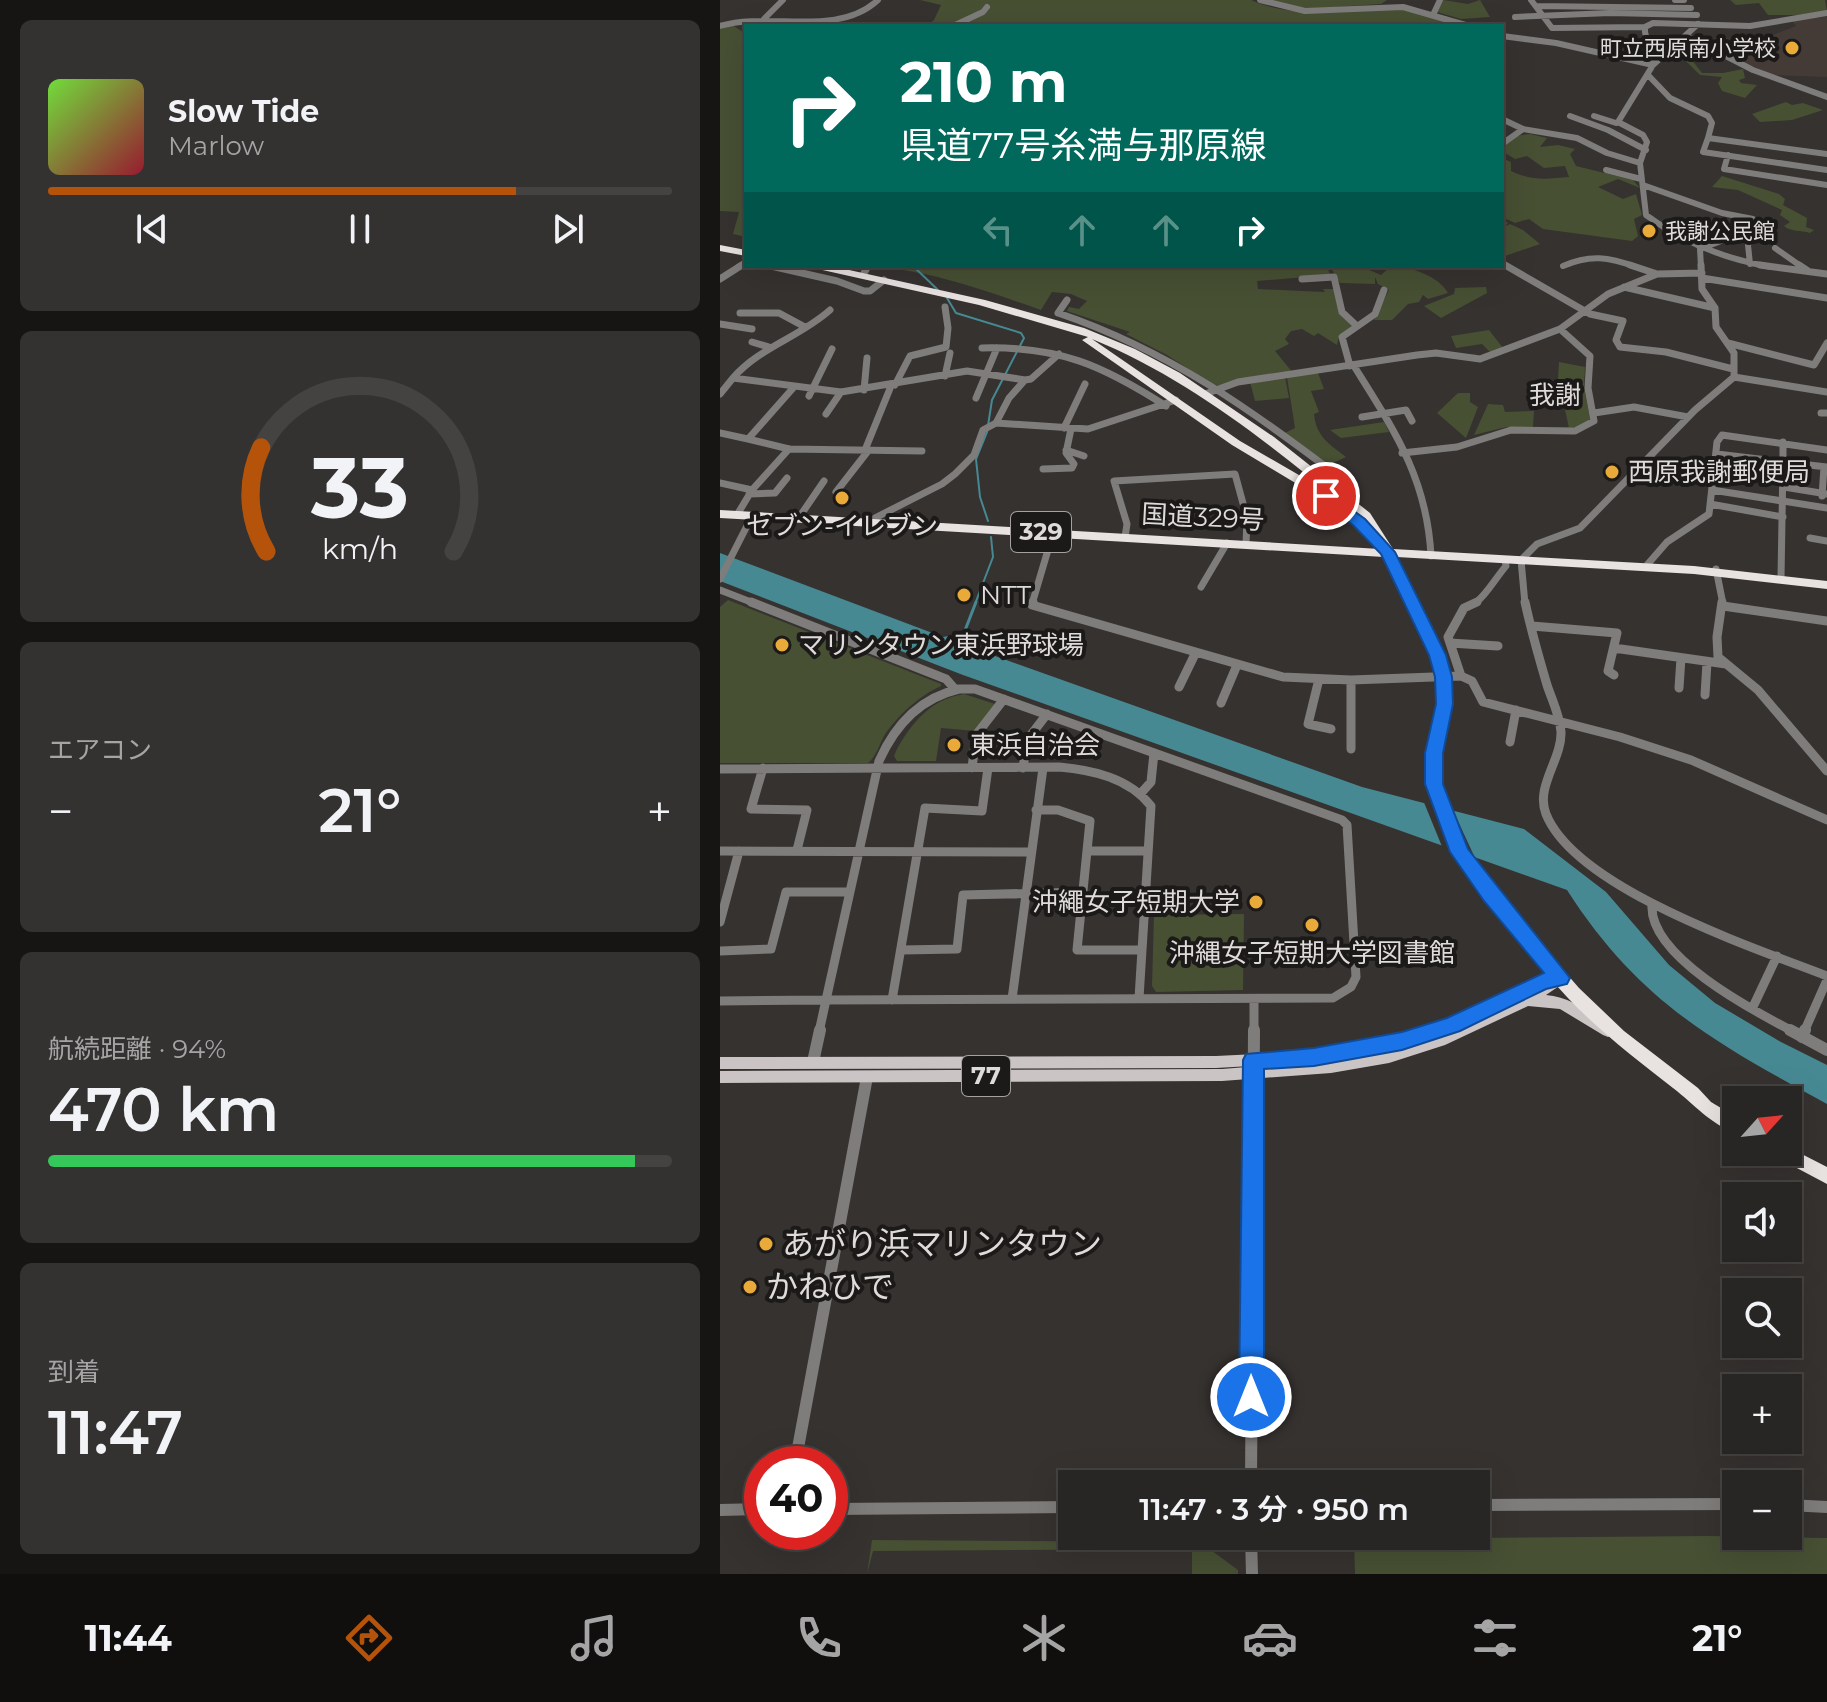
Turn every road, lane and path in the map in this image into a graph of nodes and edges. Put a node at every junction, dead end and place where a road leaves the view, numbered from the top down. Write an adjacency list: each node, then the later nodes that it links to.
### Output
1 (783, 0): 18 (street)
2 (878, 0): 16 (street)
3 (1260, 0): 11 (street)
4 (1295, 0): 11 (street)
5 (1440, 0): 13 (street)
6 (1675, 0): 7 (street)
7 (1684, 0): 10 (street)
8 (1534, 3): 10 (street); 15 (street)
9 (987, 7): 20 (street)
10 (1691, 8): 14 (street)
11 (1298, 10): 13 (street)
12 (1827, 13): 22 (street)
13 (1433, 15): 21 (street)
14 (1697, 15): 15 (street); 22 (street)
15 (1541, 16): 17 (street); 24 (street)
16 (839, 17): 18 (street); 19 (street)
17 (1515, 17)
18 (764, 19): 23 (street)
19 (841, 24)
20 (957, 24)
21 (1462, 24)
22 (1698, 24): 24 (street); 26 (street)
23 (720, 26)
24 (1645, 27): 27 (street)
25 (1504, 36): 27 (street)
26 (1687, 36): 27 (street); 29 (street)
27 (1653, 65): 28 (street)
28 (1648, 75): 33 (street); 36 (street)
29 (1827, 97)
30 (1570, 116): 35 (street)
31 (1594, 116): 33 (street)
32 (1504, 120): 34 (street)
33 (1617, 123): 35 (street); 39 (street)
34 (1523, 129): 37 (street); 38 (street)
35 (1608, 130): 38 (street); 39 (street)
36 (1708, 138): 40 (street); 42 (street)
37 (1504, 141)
38 (1590, 144): 43 (street)
39 (1646, 150): 43 (street)
40 (1814, 153): 41 (street); 44 (street)
41 (1827, 154)
42 (1728, 155): 44 (street); 48 (street)
43 (1640, 163): 47 (street)
44 (1810, 168): 46 (street); 48 (street)
45 (1606, 170): 47 (street)
46 (1827, 170)
47 (1642, 182): 50 (street); 53 (street)
48 (1807, 182): 49 (street)
49 (1827, 185)
50 (1752, 234): 53 (street); 57 (street)
51 (720, 248): 54 (highway)
52 (1775, 248): 62 (street)
53 (1700, 249): 57 (street); 65 (street)
54 (744, 260)
55 (744, 261): 66 (street)
56 (1504, 264): 76 (street)
57 (1750, 264): 62 (street)
58 (1563, 266): 63 (street)
59 (780, 268): 68 (street)
60 (842, 268): 61 (highway)
61 (866, 270): 68 (highway)
62 (1811, 273): 64 (street)
63 (1657, 274): 65 (street); 69 (street)
64 (1827, 274)
65 (1702, 275): 71 (street); 74 (street)
66 (720, 279)
67 (1302, 279): 80 (street)
68 (884, 280): 78 (highway)
69 (1624, 287): 74 (street); 76 (street)
70 (1384, 290): 80 (street)
71 (1827, 298)
72 (1067, 300): 118 (street)
73 (945, 307): 110 (street)
74 (1715, 308): 86 (street)
75 (830, 310): 81 (street)
76 (1587, 311): 83 (street); 103 (street)
77 (740, 313): 81 (street)
78 (1039, 319): 105 (highway); 121 (highway)
79 (720, 324): 82 (street)
80 (1357, 326): 100 (street)
81 (805, 327): 88 (street)
82 (752, 329)
83 (1560, 329): 100 (street); 122 (street)
84 (1018, 337): 89 (street)
85 (752, 342): 88 (street)
86 (1728, 343): 87 (street); 103 (street)
87 (1827, 343)
88 (769, 347): 96 (street)
89 (1015, 347): 91 (street); 94 (street)
90 (982, 348): 91 (street)
91 (997, 348): 104 (street)
92 (832, 349): 116 (street)
93 (950, 353): 106 (street)
94 (1059, 354): 101 (street); 121 (street)
95 (745, 355): 96 (street)
96 (756, 357): 99 (street)
97 (867, 358): 113 (street)
98 (731, 363): 99 (street)
99 (745, 366): 107 (street)
100 (1352, 366): 111 (street); 124 (street)
101 (1042, 370): 102 (street); 108 (street)
102 (1052, 373)
103 (1733, 373): 115 (street); 126 (street)
104 (987, 374): 106 (street); 108 (street); 120 (street)
105 (1176, 375): 118 (highway); 121 (highway)
106 (945, 376): 110 (street)
107 (733, 378): 112 (street); 117 (street)
108 (1025, 380): 129 (street)
109 (1085, 384): 130 (street)
110 (893, 385): 113 (street); 136 (street)
111 (1227, 385): 118 (street); 119 (street)
112 (794, 387): 116 (street); 132 (street)
113 (864, 390): 114 (street)
114 (841, 392): 116 (street); 123 (street)
115 (1827, 392)
116 (812, 393)
117 (720, 394)
118 (1210, 394): 119 (street); 127 (highway); 171 (highway)
119 (1226, 395): 149 (street)
120 (976, 398)
121 (1171, 401): 127 (highway); 130 (street)
122 (1594, 413): 126 (street); 141 (street)
123 (826, 414)
124 (1384, 414): 125 (street); 128 (street); 141 (street)
125 (1362, 417)
126 (1688, 417): 174 (street)
127 (1203, 419): 171 (highway)
128 (1412, 421)
129 (996, 423): 130 (street); 164 (street)
130 (1067, 428): 137 (street)
131 (720, 433): 132 (street)
132 (748, 439): 135 (street)
133 (912, 441): 139 (street)
134 (1783, 442): 138 (street); 142 (street); 144 (street)
135 (789, 449): 136 (street); 153 (street)
136 (866, 450): 139 (street); 154 (street)
137 (1066, 450): 143 (street); 146 (street)
138 (1827, 450)
139 (907, 451): 140 (street)
140 (922, 451)
141 (1402, 453): 172 (street)
142 (1717, 454): 144 (street); 152 (street)
143 (1084, 456)
144 (1783, 462): 145 (street); 151 (street)
145 (1826, 467): 155 (street)
146 (1043, 469)
147 (787, 478): 153 (street)
148 (824, 481): 163 (street)
149 (1346, 482)
150 (720, 483): 153 (street)
151 (1784, 487): 155 (street); 156 (street)
152 (1712, 490): 156 (street); 157 (street)
153 (750, 492): 160 (street)
154 (836, 492)
155 (1825, 493): 158 (street)
156 (1785, 501): 158 (street); 162 (street)
157 (1710, 504): 162 (street); 175 (street)
158 (1824, 507)
159 (720, 514): 160 (highway, 国道329号 / 329)
160 (737, 515): 161 (highway, 国道329号 / 329)
161 (752, 516): 163 (highway, 国道329号 / 329); 178 (street)
162 (1783, 517): 177 (street)
163 (798, 519): 164 (highway, 国道329号 / 329)
164 (867, 522): 165 (highway, 国道329号 / 329)
165 (1053, 533): 166 (highway, 国道329号 / 329); 188 (street)
166 (1125, 537): 169 (highway, 国道329号 / 329); 170 (street)
167 (1810, 538): 168 (street)
168 (1827, 541)
169 (1227, 543): 170 (highway, 国道329号 / 329); 180 (street)
170 (1246, 544): 171 (highway, 国道329号 / 329)
171 (1388, 552): 172 (highway, 国道329号 / 329); 195 (highway)
172 (1431, 556): 173 (highway, 国道329号 / 329)
173 (1505, 560): 174 (highway, 国道329号 / 329); 185 (street)
174 (1521, 560): 175 (highway, 国道329号 / 329); 184 (street)
175 (1647, 565): 176 (highway, 国道329号 / 329)
176 (1716, 569): 177 (highway, 国道329号 / 329); 182 (street)
177 (1781, 577): 179 (highway, 国道329号 / 329)
178 (720, 579)
179 (1827, 585)
180 (1201, 587)
181 (720, 590): 199 (street)
182 (1723, 606): 183 (street); 192 (street)
183 (1827, 621)
184 (1532, 626): 187 (street); 206 (street)
185 (1450, 643): 186 (street); 194 (street)
186 (1498, 646)
187 (1614, 648): 189 (street); 193 (street)
188 (1196, 652): 191 (street); 198 (street)
189 (1681, 658): 190 (street); 200 (street)
190 (1707, 662): 192 (street); 201 (street)
191 (1237, 665): 196 (street); 203 (street)
192 (1728, 665): 218 (street)
193 (1607, 672)
194 (1461, 676): 195 (street); 204 (street)
195 (1444, 677): 197 (street); 239 (highway)
196 (1319, 679): 197 (street); 207 (street)
197 (1351, 680): 209 (street)
198 (1179, 687)
199 (954, 688): 202 (street); 211 (street)
200 (1679, 688)
201 (1705, 695)
202 (1004, 699): 205 (street); 213 (street)
203 (1221, 703)
204 (1516, 710): 206 (street); 208 (street)
205 (1047, 714): 210 (street); 215 (street)
206 (1558, 720): 221 (street); 233 (street)
207 (1331, 729)
208 (1510, 742)
209 (1351, 749)
210 (1154, 753): 219 (street); 243 (street)
211 (878, 767): 212 (street); 213 (street); 223 (street)
212 (763, 768): 217 (street); 222 (street)
213 (972, 768): 214 (street)
214 (988, 768): 215 (street); 224 (street)
215 (1023, 768): 216 (street)
216 (1043, 768): 219 (street); 220 (street)
217 (720, 769)
218 (1827, 771)
219 (1142, 792): 228 (street)
220 (1036, 810): 227 (street); 229 (street)
221 (1827, 820)
222 (797, 850): 223 (street); 226 (street)
223 (860, 850): 224 (street); 230 (street)
224 (918, 850): 229 (street); 235 (street)
225 (720, 851): 226 (street)
226 (739, 851): 234 (street)
227 (1087, 851): 228 (street); 232 (street)
228 (1148, 851): 236 (street)
229 (1030, 852): 231 (street)
230 (850, 892): 237 (street); 244 (street)
231 (1025, 892): 232 (street); 235 (street); 242 (street)
232 (1083, 892): 236 (street)
233 (1652, 904): 238 (street); 248 (street)
234 (720, 922)
235 (901, 950): 245 (street)
236 (1142, 950): 241 (street)
237 (720, 951)
238 (1777, 956): 240 (street); 248 (street)
239 (1560, 978): 247 (main road, 77); 249 (highway); 254 (main road, 77)
240 (1827, 978): 250 (street)
241 (1139, 998): 242 (street); 243 (street)
242 (1012, 999): 245 (street)
243 (1254, 999): 254 (street)
244 (827, 1000): 245 (street); 246 (street); 252 (street)
245 (892, 1000)
246 (720, 1001)
247 (1510, 1007): 249 (main road); 254 (main road, 77)
248 (1752, 1009): 250 (street)
249 (1618, 1036): 257 (highway)
250 (1802, 1037): 251 (street)
251 (1827, 1050)
252 (813, 1062): 253 (main road, 77); 254 (main road, 77)
253 (720, 1063)
254 (1253, 1067): 256 (main road, 77); 265 (street)
255 (720, 1077): 256 (main road, 77)
256 (867, 1077): 264 (street)
257 (1692, 1093): 258 (highway); 259 (highway)
258 (1722, 1107)
259 (1722, 1117)
260 (1802, 1154): 262 (highway)
261 (1802, 1163): 263 (highway)
262 (1827, 1167)
263 (1827, 1176)
264 (798, 1446)
265 (1251, 1470)
266 (1722, 1504): 267 (street)
267 (1490, 1505)
268 (1802, 1506): 270 (street)
269 (1058, 1507): 272 (street)
270 (1827, 1507)
271 (744, 1509): 273 (street)
272 (848, 1509)
273 (720, 1510)
274 (1251, 1550): 275 (street)
275 (1252, 1574)

